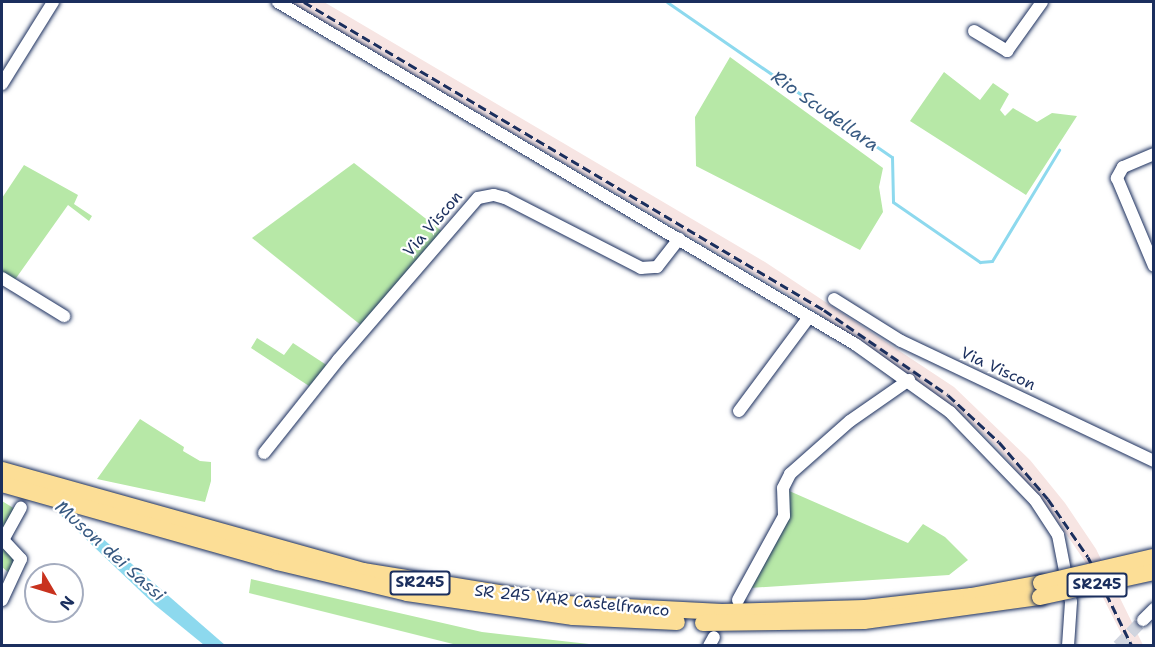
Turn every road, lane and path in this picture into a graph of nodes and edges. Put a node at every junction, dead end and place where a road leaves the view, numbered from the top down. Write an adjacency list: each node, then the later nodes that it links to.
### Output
1 (53, 2): 5 (street)
2 (278, 2): 7 (street)
3 (1042, 2): 4 (street)
4 (974, 31)
5 (2, 84)
6 (1154, 154): 8 (street)
7 (679, 239): 12 (street); 15 (street, Via Viscon)
8 (1154, 266)
9 (2, 278): 11 (street)
10 (834, 299): 16 (street, Via Viscon)
11 (64, 316)
12 (809, 317): 13 (street); 14 (street)
13 (909, 380): 24 (street); 27 (street)
14 (739, 411)
15 (264, 453)
16 (1154, 461)
17 (2, 470): 22 (highway, SR 245 VAR Castelfranco / SR245)
18 (2, 484): 22 (highway, SR 245 VAR Castelfranco / SR245)
19 (21, 508): 23 (street)
20 (1154, 557): 22 (highway, SR 245 VAR Castelfranco / SR245, bridge)
21 (1154, 572): 22 (highway, SR 245 VAR Castelfranco / SR245, bridge)
22 (1041, 590)
23 (2, 600)
24 (738, 600)
25 (1154, 609): 26 (street)
26 (1143, 620)
27 (1068, 645)

